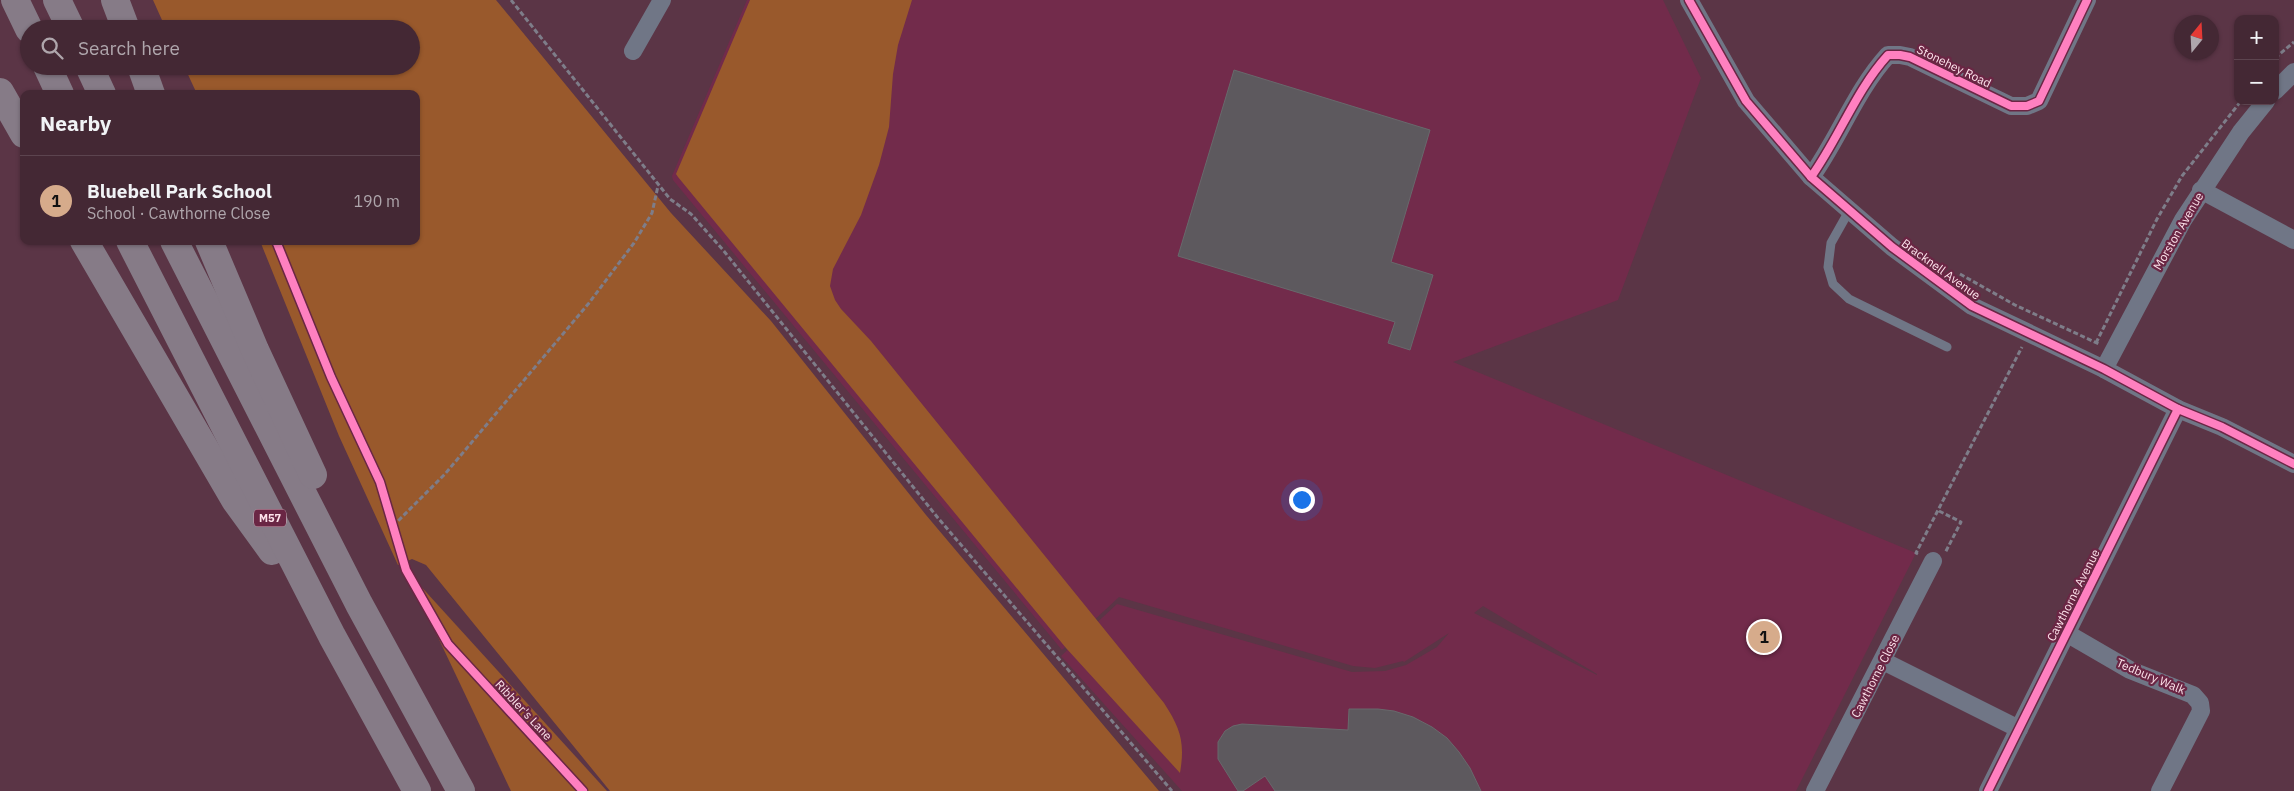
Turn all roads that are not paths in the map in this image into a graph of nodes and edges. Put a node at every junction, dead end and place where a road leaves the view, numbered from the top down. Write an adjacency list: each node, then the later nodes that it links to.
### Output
1 (15, 0): 7 (highway)
2 (57, 0): 8 (highway)
3 (115, 0): 9 (highway)
4 (662, 0): 10 (street)
5 (1689, 0): 22 (street, Bracknell Avenue)
6 (2087, 0): 22 (street, Stonehey Road)
7 (25, 20)
8 (67, 20)
9 (123, 20)
10 (634, 51)
11 (2294, 72): 15 (street)
12 (51, 75): 16 (highway)
13 (93, 75): 17 (highway)
14 (144, 75): 18 (highway)
15 (2279, 87)
16 (58, 90)
17 (100, 90)
18 (150, 90)
19 (0, 92): 21 (highway)
20 (2263, 105): 23 (street, Morston Avenue)
21 (20, 127)
22 (1811, 177): 24 (street, Bracknell Avenue)
23 (2201, 190): 25 (street); 31 (street, Morston Avenue)
24 (1850, 211): 30 (lane); 31 (street, Bracknell Avenue)
25 (2294, 240)
26 (86, 245): 37 (highway, M57)
27 (132, 245): 37 (highway, M57)
28 (176, 245): 35 (highway)
29 (211, 245): 35 (highway)
30 (1946, 347)
31 (2104, 370): 32 (street, Bracknell Avenue)
32 (2178, 409): 33 (street, Bracknell Avenue); 36 (street, Cawthorne Avenue)
33 (2294, 464)
34 (1933, 561): 38 (street, Cawthorne Close)
35 (359, 604): 41 (highway)
36 (2068, 634): 39 (street, Cawthorne Avenue); 44 (street, Tedbury Walk)
37 (332, 636): 40 (highway, M57)
38 (1883, 661): 39 (street); 42 (street, Cawthorne Close)
39 (2020, 729): 43 (street, Cawthorne Avenue)
40 (417, 791)
41 (461, 791)
42 (1815, 791)
43 (1988, 791)
44 (2160, 791)

